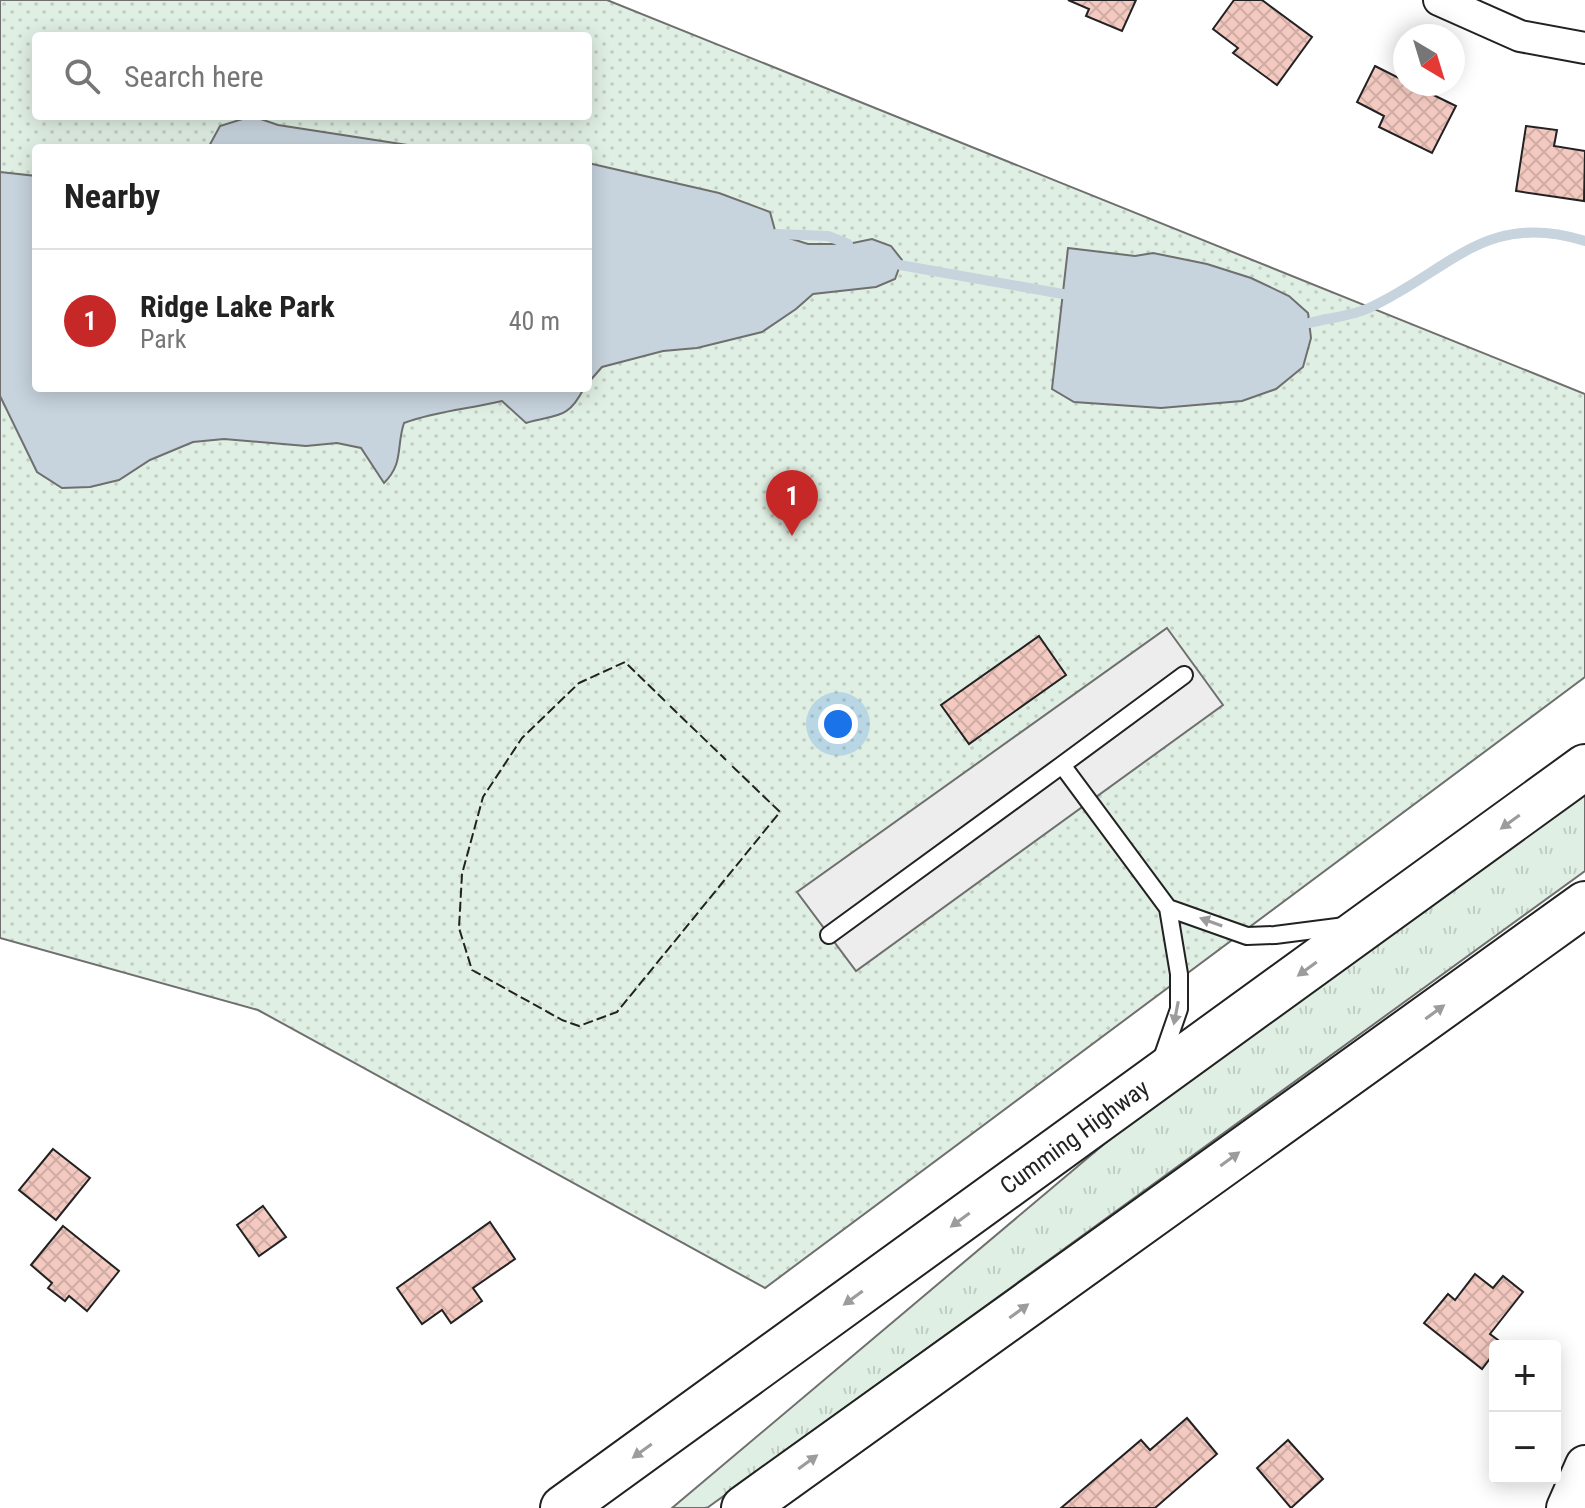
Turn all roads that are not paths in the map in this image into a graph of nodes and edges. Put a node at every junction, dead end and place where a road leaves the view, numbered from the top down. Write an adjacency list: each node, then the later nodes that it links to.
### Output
1 (1439, 0): 2 (street)
2 (1585, 48)
3 (1184, 675): 4 (lane)
4 (1062, 765): 6 (lane); 9 (lane)
5 (1585, 767): 8 (highway, Cumming Highway, one-way to 8)
6 (1168, 908): 8 (lane, one-way to 6); 10 (lane, one-way to 10)
7 (1582, 908): 13 (highway, one-way to 7)
8 (1370, 923): 10 (highway, Cumming Highway, one-way to 10)
9 (829, 935)
10 (1154, 1079): 12 (highway, Cumming Highway, one-way to 12)
11 (1585, 1465): 14 (street)
12 (563, 1508)
13 (744, 1508)
14 (1566, 1508)

